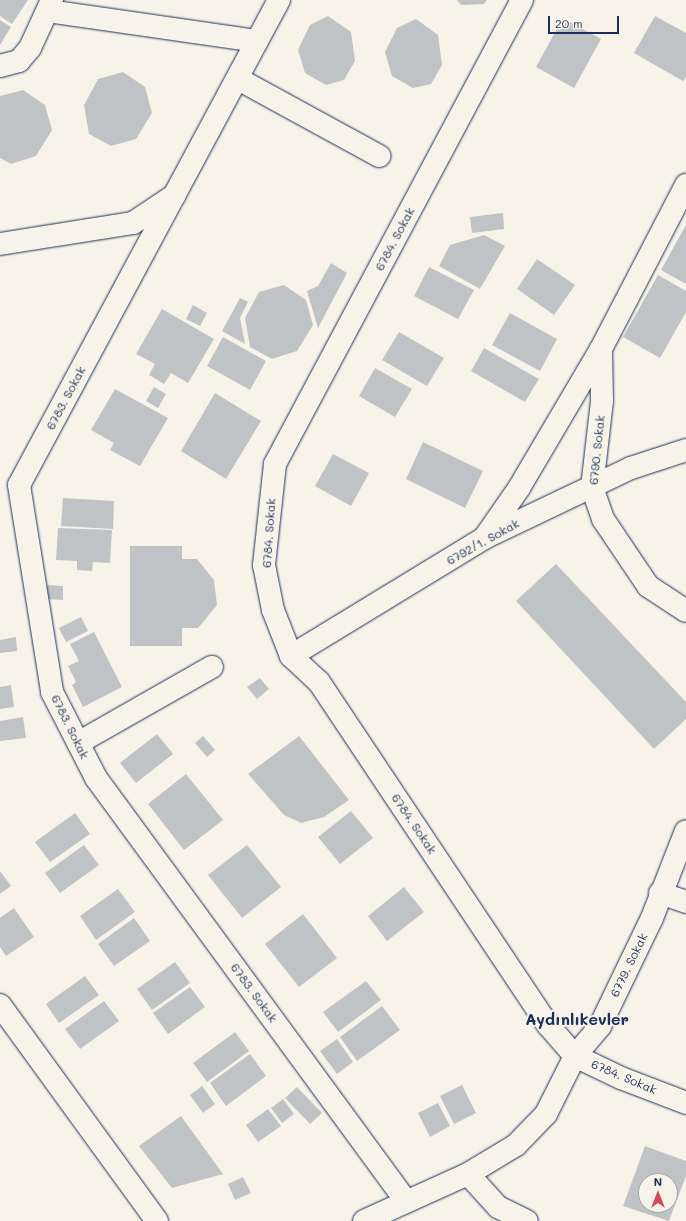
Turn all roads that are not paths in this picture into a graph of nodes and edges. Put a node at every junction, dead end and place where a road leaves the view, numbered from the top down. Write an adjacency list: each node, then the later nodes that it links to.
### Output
1 (279, 0): 4 (street, 6783. Sokak)
2 (522, 0): 16 (street, 6784. Sokak)
3 (50, 5): 4 (street); 5 (street)
4 (258, 41): 6 (street, 6783. Sokak)
5 (0, 66)
6 (238, 79): 7 (street); 9 (street, 6783. Sokak)
7 (379, 156)
8 (686, 185): 11 (street, 6790. Sokak)
9 (177, 193): 10 (street); 18 (street, 6783. Sokak)
10 (0, 244)
11 (601, 349): 13 (street, 6790. Sokak); 14 (street, 6790. Sokak)
12 (686, 450): 13 (street, 6792/1. Sokak)
13 (592, 486): 14 (street, 6792/1. Sokak); 15 (street, 6790. Sokak)
14 (484, 538): 16 (street, 6792/1. Sokak)
15 (686, 611)
16 (291, 656): 23 (street, 6784. Sokak)
17 (212, 667): 18 (street)
18 (78, 743): 26 (street, 6783. Sokak)
19 (686, 831): 20 (street, 6779. Sokak)
20 (660, 893): 21 (street); 23 (street, 6779. Sokak)
21 (686, 902)
22 (0, 1005): 27 (street)
23 (575, 1056): 24 (street, 6784. Sokak); 25 (street, 6779. Sokak)
24 (686, 1103)
25 (468, 1174): 26 (street, 6779. Sokak); 29 (street)
26 (406, 1201): 28 (street, 6779. Sokak)
27 (157, 1221)
28 (364, 1221)
29 (527, 1221)

